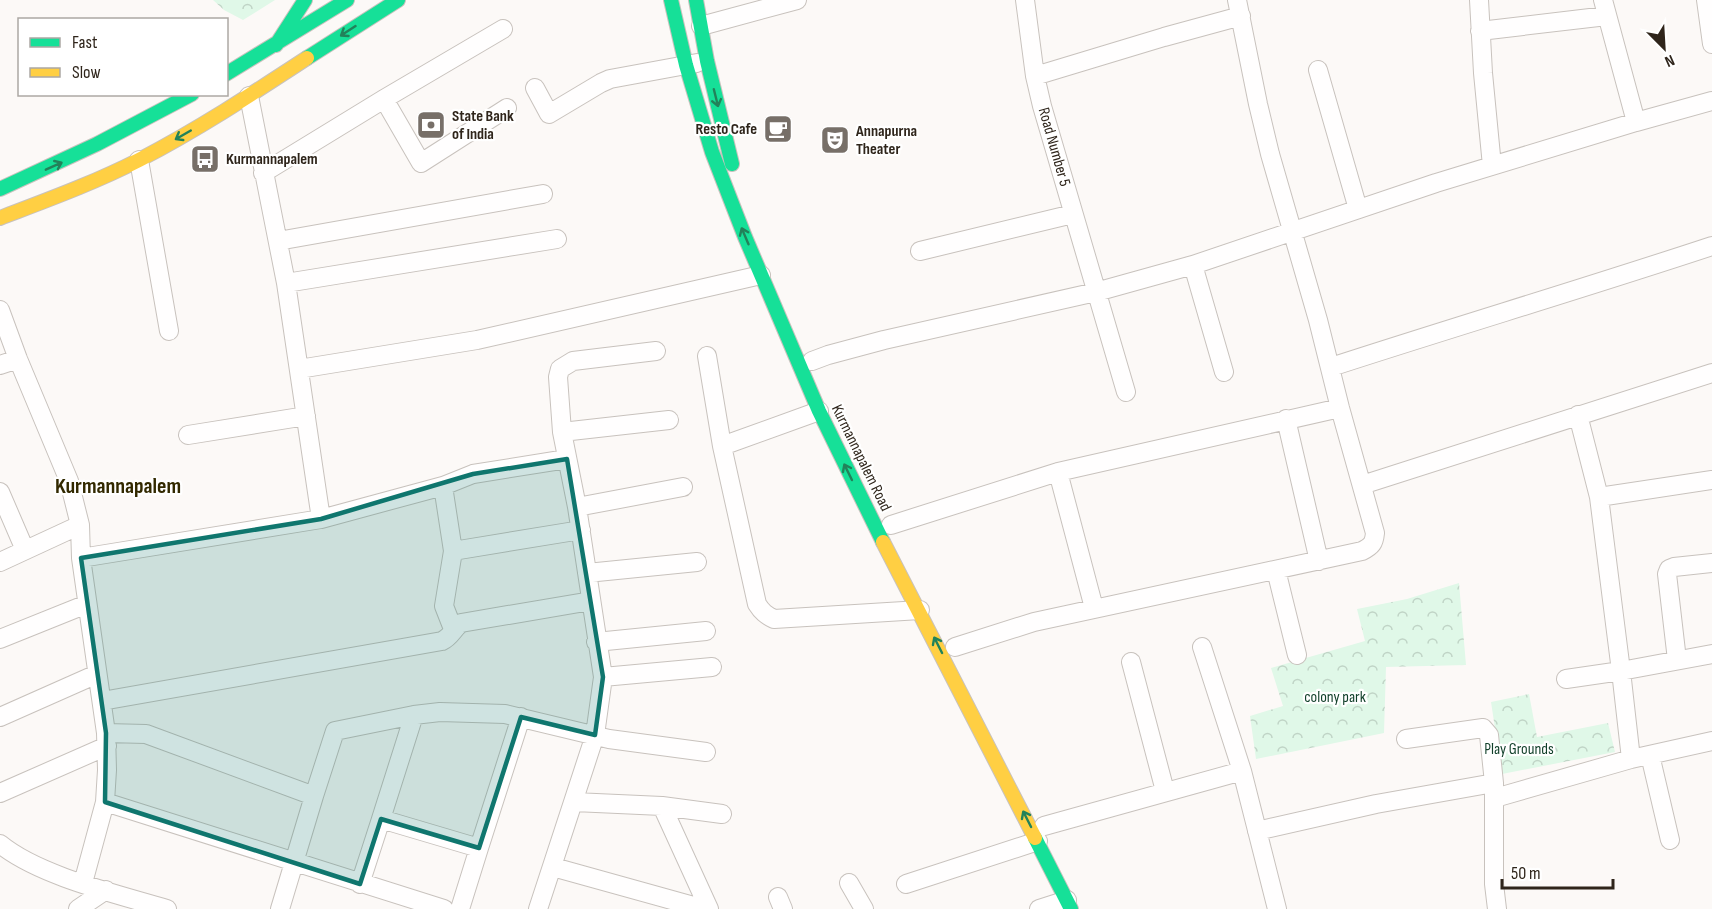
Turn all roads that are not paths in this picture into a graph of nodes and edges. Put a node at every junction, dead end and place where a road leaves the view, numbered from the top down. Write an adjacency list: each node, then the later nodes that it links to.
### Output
1 (305, 0): 18 (main road)
2 (347, 0): 18 (main road)
3 (367, 0): 13 (main road)
4 (398, 0): 13 (main road)
5 (671, 0): 20 (main road, Kurmannapalem Road)
6 (696, 0): 14 (main road)
7 (797, 0): 14 (street)
8 (1025, 0): 23 (street, Road Number 5)
9 (1479, 0): 16 (street)
10 (1706, 0): 17 (street)
11 (1239, 8): 23 (street); 39 (street)
12 (1605, 8): 16 (street); 30 (street)
13 (374, 15): 26 (main road, one-way to 26)
14 (701, 26): 19 (main road)
15 (503, 29): 27 (street)
16 (1480, 31): 32 (street)
17 (1712, 44)
18 (276, 45): 22 (main road)
19 (707, 61): 20 (street); 53 (main road, one-way to 53)
20 (686, 64): 24 (street); 45 (main road, Kurmannapalem Road, one-way to 20)
21 (1318, 70): 36 (street)
22 (228, 73)
23 (1035, 76): 37 (street, Road Number 5)
24 (535, 88)
25 (188, 96): 34 (main road, one-way to 25)
26 (249, 96): 31 (main road, one-way to 31); 33 (street)
27 (384, 99): 29 (street); 33 (street)
28 (1712, 101): 30 (street)
29 (507, 108)
30 (1636, 122): 32 (street)
31 (139, 160): 38 (main road); 49 (street)
32 (1492, 166): 36 (street)
33 (263, 172): 41 (street)
34 (0, 189)
35 (543, 194): 41 (street)
36 (1358, 209): 39 (street)
37 (1073, 214): 43 (street); 47 (street, Road Number 5)
38 (0, 218)
39 (1293, 231): 44 (street); 55 (street)
40 (557, 239): 46 (street)
41 (278, 241): 46 (street)
42 (1712, 246): 55 (street)
43 (920, 251)
44 (1193, 265): 47 (street); 57 (street)
45 (761, 275): 56 (street); 62 (main road, Kurmannapalem Road)
46 (286, 283): 56 (street)
47 (1096, 292): 53 (street); 60 (street, Road Number 5)
48 (0, 310): 52 (street)
49 (169, 331)
50 (656, 351): 67 (street)
51 (707, 356): 69 (street)
52 (18, 359): 54 (street); 80 (street)
53 (812, 361): 59 (main road)
54 (0, 365)
55 (1331, 367): 61 (street)
56 (299, 369): 63 (street)
57 (1224, 372)
58 (1712, 373): 64 (street)
59 (822, 382)
60 (1126, 392)
61 (1340, 408): 65 (street); 73 (street)
62 (819, 411): 69 (street); 95 (main road, Kurmannapalem Road, one-way to 62)
63 (306, 416): 68 (street); 79 (street)
64 (1578, 416): 73 (street); 77 (street)
65 (1286, 419): 71 (street); 86 (street)
66 (669, 420): 67 (street)
67 (562, 432): 70 (street)
68 (188, 435)
69 (722, 446): 95 (street)
70 (567, 459): 74 (street); 78 (street)
71 (1058, 472): 81 (street); 94 (street)
72 (1712, 480): 77 (street)
73 (1362, 485): 86 (street)
74 (443, 486): 79 (street); 84 (street)
75 (683, 487): 78 (street)
76 (0, 492): 83 (street)
77 (1599, 497): 107 (street)
78 (577, 507): 82 (street)
79 (321, 519): 85 (street)
80 (80, 525): 83 (street); 85 (street)
81 (891, 525)
82 (581, 530): 84 (street); 91 (street)
83 (25, 550): 87 (street)
84 (453, 551): 96 (street)
85 (81, 558): 93 (street)
86 (1319, 561): 90 (street)
87 (0, 562)
88 (697, 562): 91 (street)
89 (1712, 563): 104 (street)
90 (1276, 570): 94 (street); 103 (street)
91 (587, 573): 92 (street)
92 (591, 601): 96 (street); 99 (street)
93 (87, 604): 98 (street); 108 (street)
94 (1095, 608): 100 (street)
95 (920, 610): 134 (main road, Kurmannapalem Road, one-way to 95)
96 (453, 629): 111 (street)
97 (706, 631): 99 (street)
98 (0, 639)
99 (596, 642): 109 (street)
100 (955, 646)
101 (1202, 647): 122 (street)
102 (1712, 654): 104 (street)
103 (1297, 655)
104 (1677, 660): 107 (street)
105 (1131, 662): 125 (street)
106 (712, 667): 109 (street)
107 (1621, 671): 110 (street); 121 (street)
108 (97, 674): 111 (street); 113 (street)
109 (603, 677): 115 (street)
110 (1566, 679)
111 (102, 701): 117 (street)
112 (414, 715): 114 (street); 127 (street); 132 (street)
113 (0, 717)
114 (521, 717): 115 (street); 137 (street)
115 (596, 735): 119 (street); 129 (street)
116 (1406, 738): 124 (street)
117 (106, 739): 126 (street); 127 (street); 128 (street)
118 (1712, 741): 120 (street)
119 (706, 752)
120 (1650, 755): 121 (street); 135 (street)
121 (1631, 759): 124 (street)
122 (1242, 771): 125 (street); 133 (street)
123 (1023, 784): 134 (main road)
124 (1494, 790): 133 (street); 159 (street)
125 (1165, 791): 134 (street)
126 (0, 793)
127 (314, 796): 139 (street)
128 (105, 802): 139 (street); 141 (street)
129 (574, 802): 130 (street); 140 (street)
130 (662, 807): 131 (street); 154 (street)
131 (722, 813)
132 (381, 819): 137 (street); 143 (street)
133 (1257, 831): 158 (street)
134 (1041, 834): 144 (street); 146 (main road, Kurmannapalem Road); 157 (main road)
135 (1670, 840)
136 (0, 844): 138 (street)
137 (479, 848): 151 (street)
138 (8, 860): 141 (street)
139 (296, 861): 143 (street); 149 (street)
140 (553, 867): 152 (street); 153 (street)
141 (83, 883): 145 (street)
142 (849, 883): 155 (street)
143 (360, 884): 150 (street)
144 (906, 884)
145 (106, 890): 147 (street); 148 (street)
146 (1069, 905): 156 (street)
147 (78, 909)
148 (166, 909)
149 (280, 909)
150 (444, 909)
151 (460, 909)
152 (538, 909)
153 (704, 909)
154 (709, 909)
155 (864, 909)
156 (1039, 909)
157 (1085, 909)
158 (1277, 909)
159 (1497, 909)

